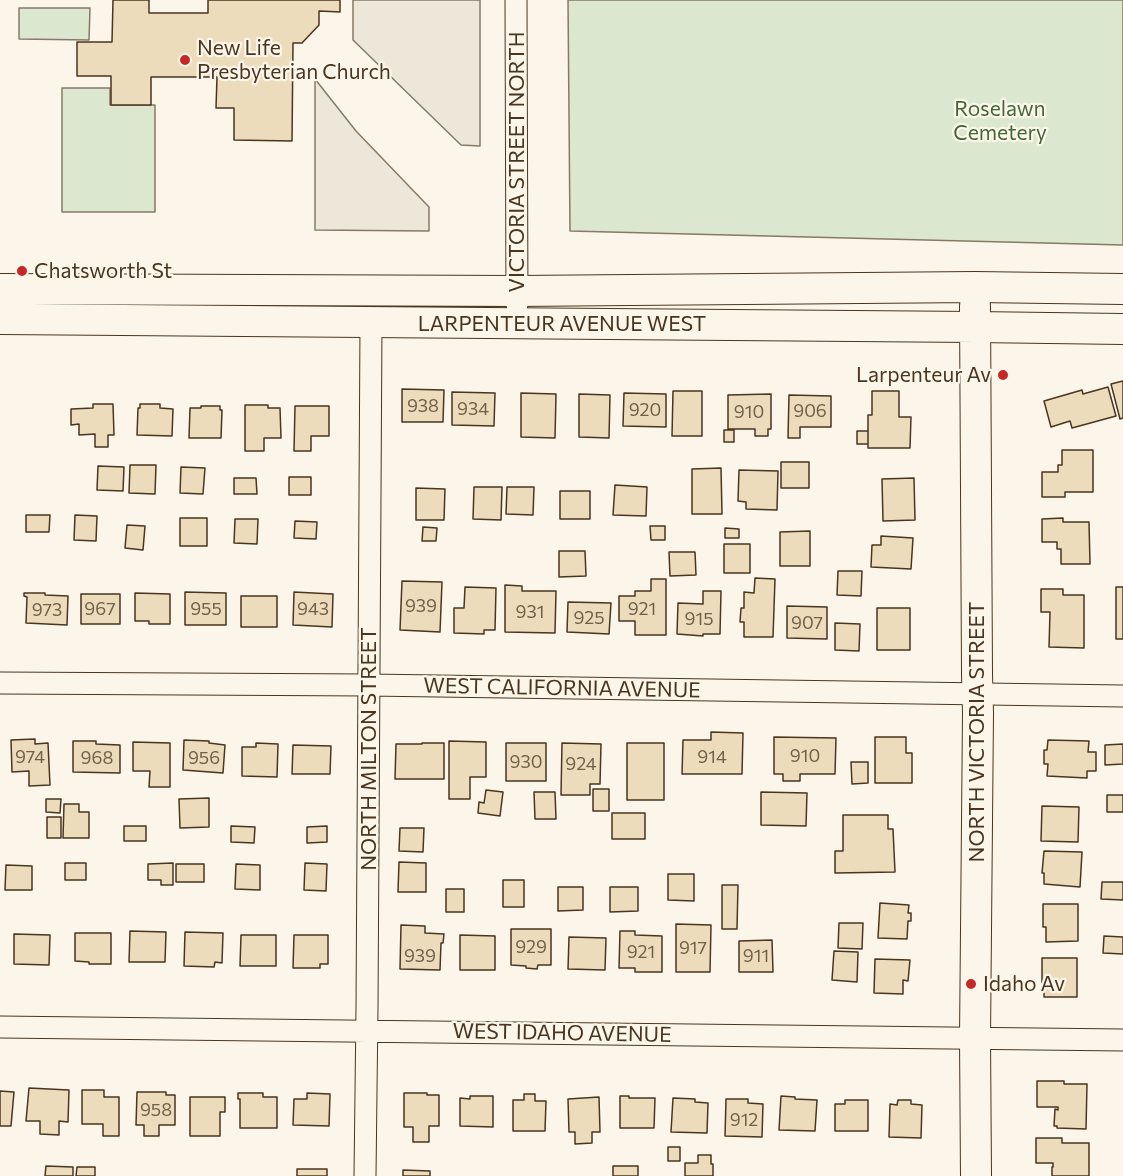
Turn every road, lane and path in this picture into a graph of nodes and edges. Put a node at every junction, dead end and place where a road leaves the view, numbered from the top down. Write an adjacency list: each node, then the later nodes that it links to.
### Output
1 (516, 0): 5 (street, VICTORIA STREET NORTH)
2 (975, 287): 4 (main road, LARPENTEUR AVENUE WEST); 5 (main road, LARPENTEUR AVENUE WEST); 9 (main road, NORTH VICTORIA STREET)
3 (0, 289): 5 (main road, LARPENTEUR AVENUE WEST)
4 (1123, 289)
5 (517, 291): 8 (street, VICTORIA STREET NORTH)
6 (0, 319): 7 (main road, LARPENTEUR AVENUE WEST)
7 (371, 323): 8 (main road, LARPENTEUR AVENUE WEST); 12 (street, NORTH MILTON STREET)
8 (517, 324): 9 (main road, LARPENTEUR AVENUE WEST)
9 (975, 327): 10 (main road, LARPENTEUR AVENUE WEST); 13 (main road, NORTH VICTORIA STREET)
10 (1123, 330)
11 (0, 683): 12 (street, WEST CALIFORNIA AVENUE)
12 (369, 685): 13 (street, WEST CALIFORNIA AVENUE); 16 (street, NORTH MILTON STREET)
13 (977, 694): 14 (street, WEST CALIFORNIA AVENUE); 17 (main road, NORTH VICTORIA STREET)
14 (1123, 696)
15 (0, 1028): 16 (street, WEST IDAHO AVENUE)
16 (367, 1031): 17 (street, WEST IDAHO AVENUE); 19 (street, NORTH MILTON STREET)
17 (975, 1038): 18 (street, WEST IDAHO AVENUE); 20 (main road, NORTH VICTORIA STREET)
18 (1123, 1040)
19 (365, 1176)
20 (976, 1176)

